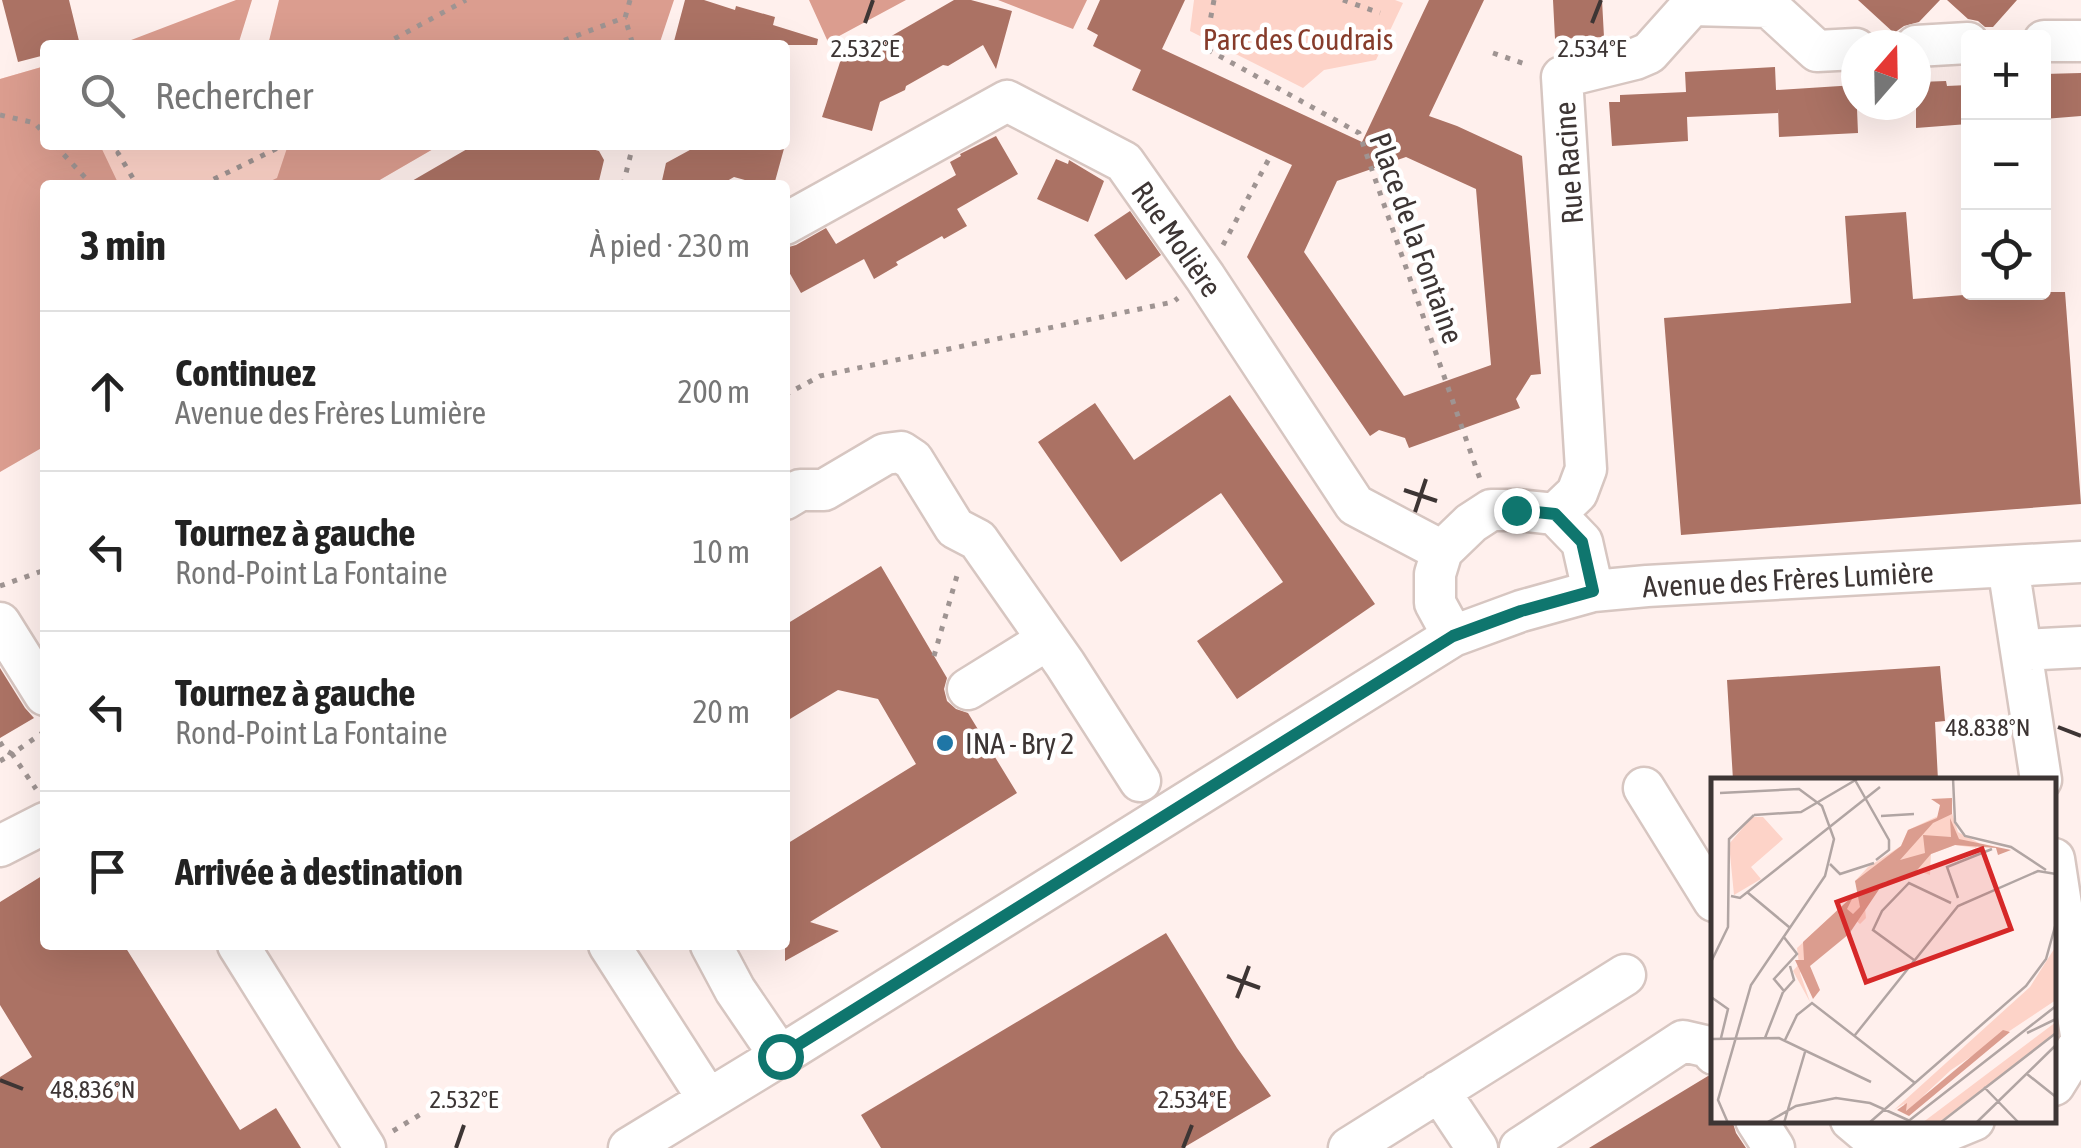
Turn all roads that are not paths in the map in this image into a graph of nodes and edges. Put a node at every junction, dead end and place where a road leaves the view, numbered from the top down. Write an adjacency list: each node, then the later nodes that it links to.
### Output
1 (2051, 41): 2 (street)
2 (2081, 42)
3 (1961, 44): 4 (street)
4 (1931, 45)
5 (1841, 50): 8 (street, Rue Racine)
6 (790, 221): 9 (street, Rue Molière)
7 (790, 496): 15 (street)
8 (1555, 514): 9 (street); 12 (street)
9 (1442, 551): 14 (street)
10 (2081, 562): 11 (street, Avenue des Frères Lumière)
11 (2008, 566): 12 (street, Avenue des Frères Lumière); 17 (street)
12 (1593, 591): 14 (street, Avenue des Frères Lumière)
13 (0, 623): 18 (street)
14 (1453, 636): 33 (street, Avenue des Frères Lumière)
15 (1047, 640): 19 (street); 21 (street)
16 (2081, 647): 17 (street)
17 (2021, 650): 20 (street)
18 (40, 687)
19 (968, 689)
20 (2041, 778)
21 (1140, 782)
22 (1644, 788): 26 (street)
23 (40, 814): 24 (street)
24 (0, 846)
25 (2056, 872): 31 (street)
26 (1711, 896)
27 (242, 950): 40 (street)
28 (612, 950): 36 (street)
29 (714, 950): 33 (street)
30 (1625, 975): 35 (street)
31 (2080, 1029): 34 (street)
32 (1711, 1050): 44 (street)
33 (780, 1056): 36 (street, Avenue des Frères Lumière)
34 (2056, 1081)
35 (1439, 1091): 42 (street); 43 (street)
36 (708, 1099): 41 (street, Avenue des Frères Lumière)
37 (1758, 1123): 45 (street)
38 (1855, 1123): 39 (street)
39 (1967, 1123)
40 (377, 1140)
41 (629, 1148)
42 (1349, 1148)
43 (1477, 1148)
44 (1520, 1148)
45 (1774, 1148)

